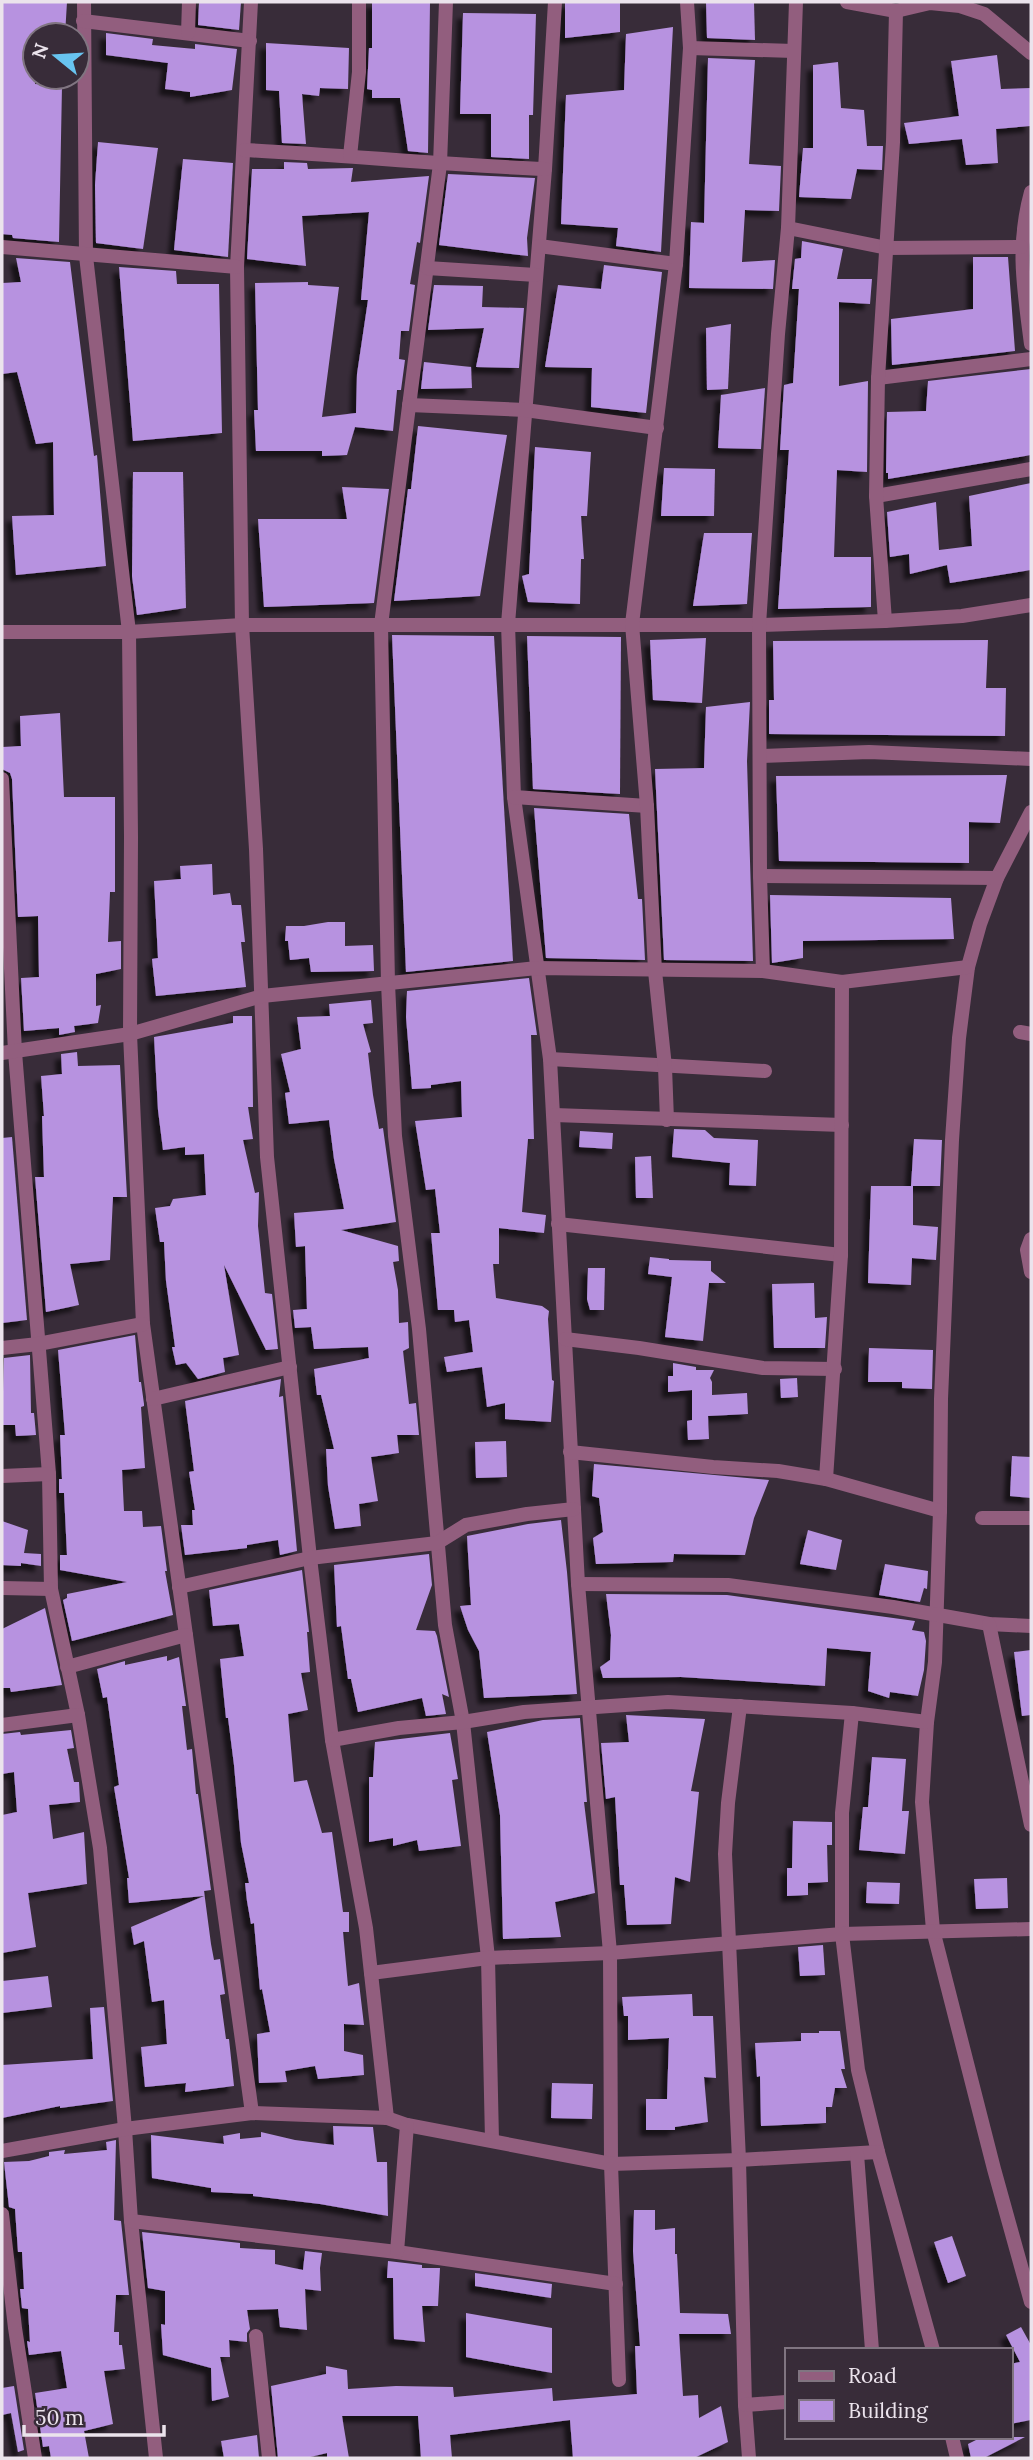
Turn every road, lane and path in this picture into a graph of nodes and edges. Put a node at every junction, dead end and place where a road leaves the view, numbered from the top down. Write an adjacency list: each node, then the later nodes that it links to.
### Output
1 (84, 2): 11 (street)
2 (189, 2): 12 (street)
3 (251, 2): 13 (street)
4 (359, 2): 18 (street)
5 (446, 2): 19 (street)
6 (555, 2): 20 (street)
7 (687, 2): 14 (street)
8 (796, 2): 15 (street)
9 (847, 2): 10 (street)
10 (896, 11): 16 (street); 26 (street)
11 (83, 20): 12 (street); 27 (street)
12 (188, 33): 13 (street)
13 (250, 41): 17 (street)
14 (690, 48): 15 (street); 28 (street)
15 (794, 51): 22 (street)
16 (1031, 53)
17 (244, 150): 18 (street); 29 (street)
18 (350, 156): 19 (street)
19 (440, 164): 20 (street); 30 (street)
20 (545, 169): 23 (street)
21 (1031, 192): 25 (street)
22 (788, 228): 26 (street); 46 (street)
23 (539, 246): 28 (street); 31 (street)
24 (2, 247): 27 (street)
25 (1021, 247): 26 (street); 32 (street)
26 (887, 248): 34 (street)
27 (86, 256): 29 (street); 48 (street)
28 (676, 264): 37 (street)
29 (237, 267): 44 (street)
30 (427, 268): 31 (street); 35 (street)
31 (536, 275): 36 (street)
32 (1031, 344)
33 (1031, 359): 34 (street)
34 (878, 378): 39 (street)
35 (409, 405): 36 (street); 45 (street)
36 (525, 410): 37 (street); 42 (street)
37 (657, 428): 43 (street)
38 (1031, 469): 39 (street)
39 (876, 496): 41 (street)
40 (1031, 605): 41 (street)
41 (885, 621): 46 (street)
42 (508, 624): 43 (street); 45 (street); 52 (street)
43 (632, 624): 46 (street); 53 (street)
44 (242, 625): 45 (street); 48 (street); 63 (street)
45 (381, 625): 62 (street)
46 (759, 625): 49 (street)
47 (2, 632): 48 (street)
48 (129, 632): 64 (street)
49 (760, 756): 50 (street); 55 (street)
50 (1031, 759)
51 (2, 779): 65 (street)
52 (514, 797): 53 (street); 58 (street)
53 (647, 806): 59 (street)
54 (1031, 812): 56 (street)
55 (760, 876): 56 (street); 60 (street)
56 (997, 878): 57 (street)
57 (968, 967): 61 (street); 88 (street)
58 (537, 968): 59 (street); 62 (street); 66 (street)
59 (654, 971): 60 (street); 67 (street)
60 (763, 971): 61 (street)
61 (842, 982): 71 (street)
62 (388, 983): 63 (street); 91 (street)
63 (262, 996): 64 (street); 80 (street)
64 (130, 1034): 65 (street); 76 (street)
65 (8, 1053): 78 (street)
66 (550, 1059): 67 (street); 69 (street)
67 (665, 1067): 68 (street); 70 (street)
68 (765, 1071)
69 (554, 1115): 70 (street); 72 (street)
70 (667, 1120): 71 (street)
71 (842, 1125): 74 (street)
72 (558, 1224): 74 (street); 77 (street)
73 (1031, 1239): 75 (street)
74 (841, 1255): 81 (street)
75 (1031, 1272)
76 (143, 1324): 78 (street); 82 (street)
77 (565, 1339): 81 (street); 83 (street)
78 (38, 1344): 79 (street); 84 (street)
79 (2, 1348)
80 (290, 1367): 82 (street); 92 (street)
81 (835, 1369): 86 (street)
82 (153, 1399): 94 (street)
83 (570, 1452): 86 (street); 87 (street)
84 (48, 1474): 85 (street); 96 (street)
85 (2, 1476)
86 (826, 1479): 88 (street)
87 (574, 1509): 91 (street); 93 (street)
88 (940, 1511): 97 (street)
89 (982, 1518): 90 (street)
90 (1031, 1518)
91 (437, 1544): 92 (street); 106 (street)
92 (310, 1558): 94 (street); 109 (street)
93 (578, 1584): 97 (street); 103 (street)
94 (179, 1587): 100 (street)
95 (2, 1588): 96 (street)
96 (51, 1590): 101 (street)
97 (936, 1614): 98 (street); 107 (street)
98 (989, 1624): 99 (street); 110 (street)
99 (1031, 1626)
100 (186, 1635): 101 (street); 118 (street)
101 (66, 1667): 105 (street)
102 (740, 1706): 103 (street); 104 (street); 114 (street)
103 (588, 1708): 106 (street); 115 (street)
104 (852, 1713): 107 (street); 113 (street)
105 (78, 1715): 108 (street); 121 (street)
106 (463, 1722): 109 (street); 116 (street)
107 (927, 1722): 112 (street)
108 (2, 1725)
109 (332, 1740): 117 (street)
110 (1031, 1825)
111 (1031, 1929): 112 (street)
112 (933, 1930): 113 (street); 132 (street)
113 (842, 1934): 114 (street); 124 (street)
114 (730, 1942): 115 (street); 126 (street)
115 (610, 1953): 116 (street); 127 (street)
116 (488, 1958): 117 (street); 122 (street)
117 (371, 1973): 119 (street)
118 (252, 2113): 119 (street); 121 (street)
119 (387, 2118): 120 (street)
120 (407, 2125): 122 (street); 130 (street)
121 (125, 2129): 123 (street); 129 (street)
122 (492, 2140): 127 (street)
123 (2, 2151)
124 (878, 2152): 125 (street); 135 (street)
125 (857, 2154): 126 (street); 134 (street)
126 (739, 2160): 127 (street); 138 (street)
127 (611, 2164): 131 (street)
128 (2, 2214): 140 (street)
129 (131, 2221): 130 (street); 141 (street)
130 (397, 2252): 131 (street)
131 (616, 2284): 136 (street)
132 (1031, 2302)
133 (256, 2336): 142 (street)
134 (872, 2348)
135 (932, 2348)
136 (619, 2380)
137 (785, 2402): 138 (street)
138 (745, 2405): 143 (street)
139 (952, 2439): 144 (street)
140 (35, 2458)
141 (156, 2458)
142 (269, 2458)
143 (749, 2458)
144 (957, 2458)

